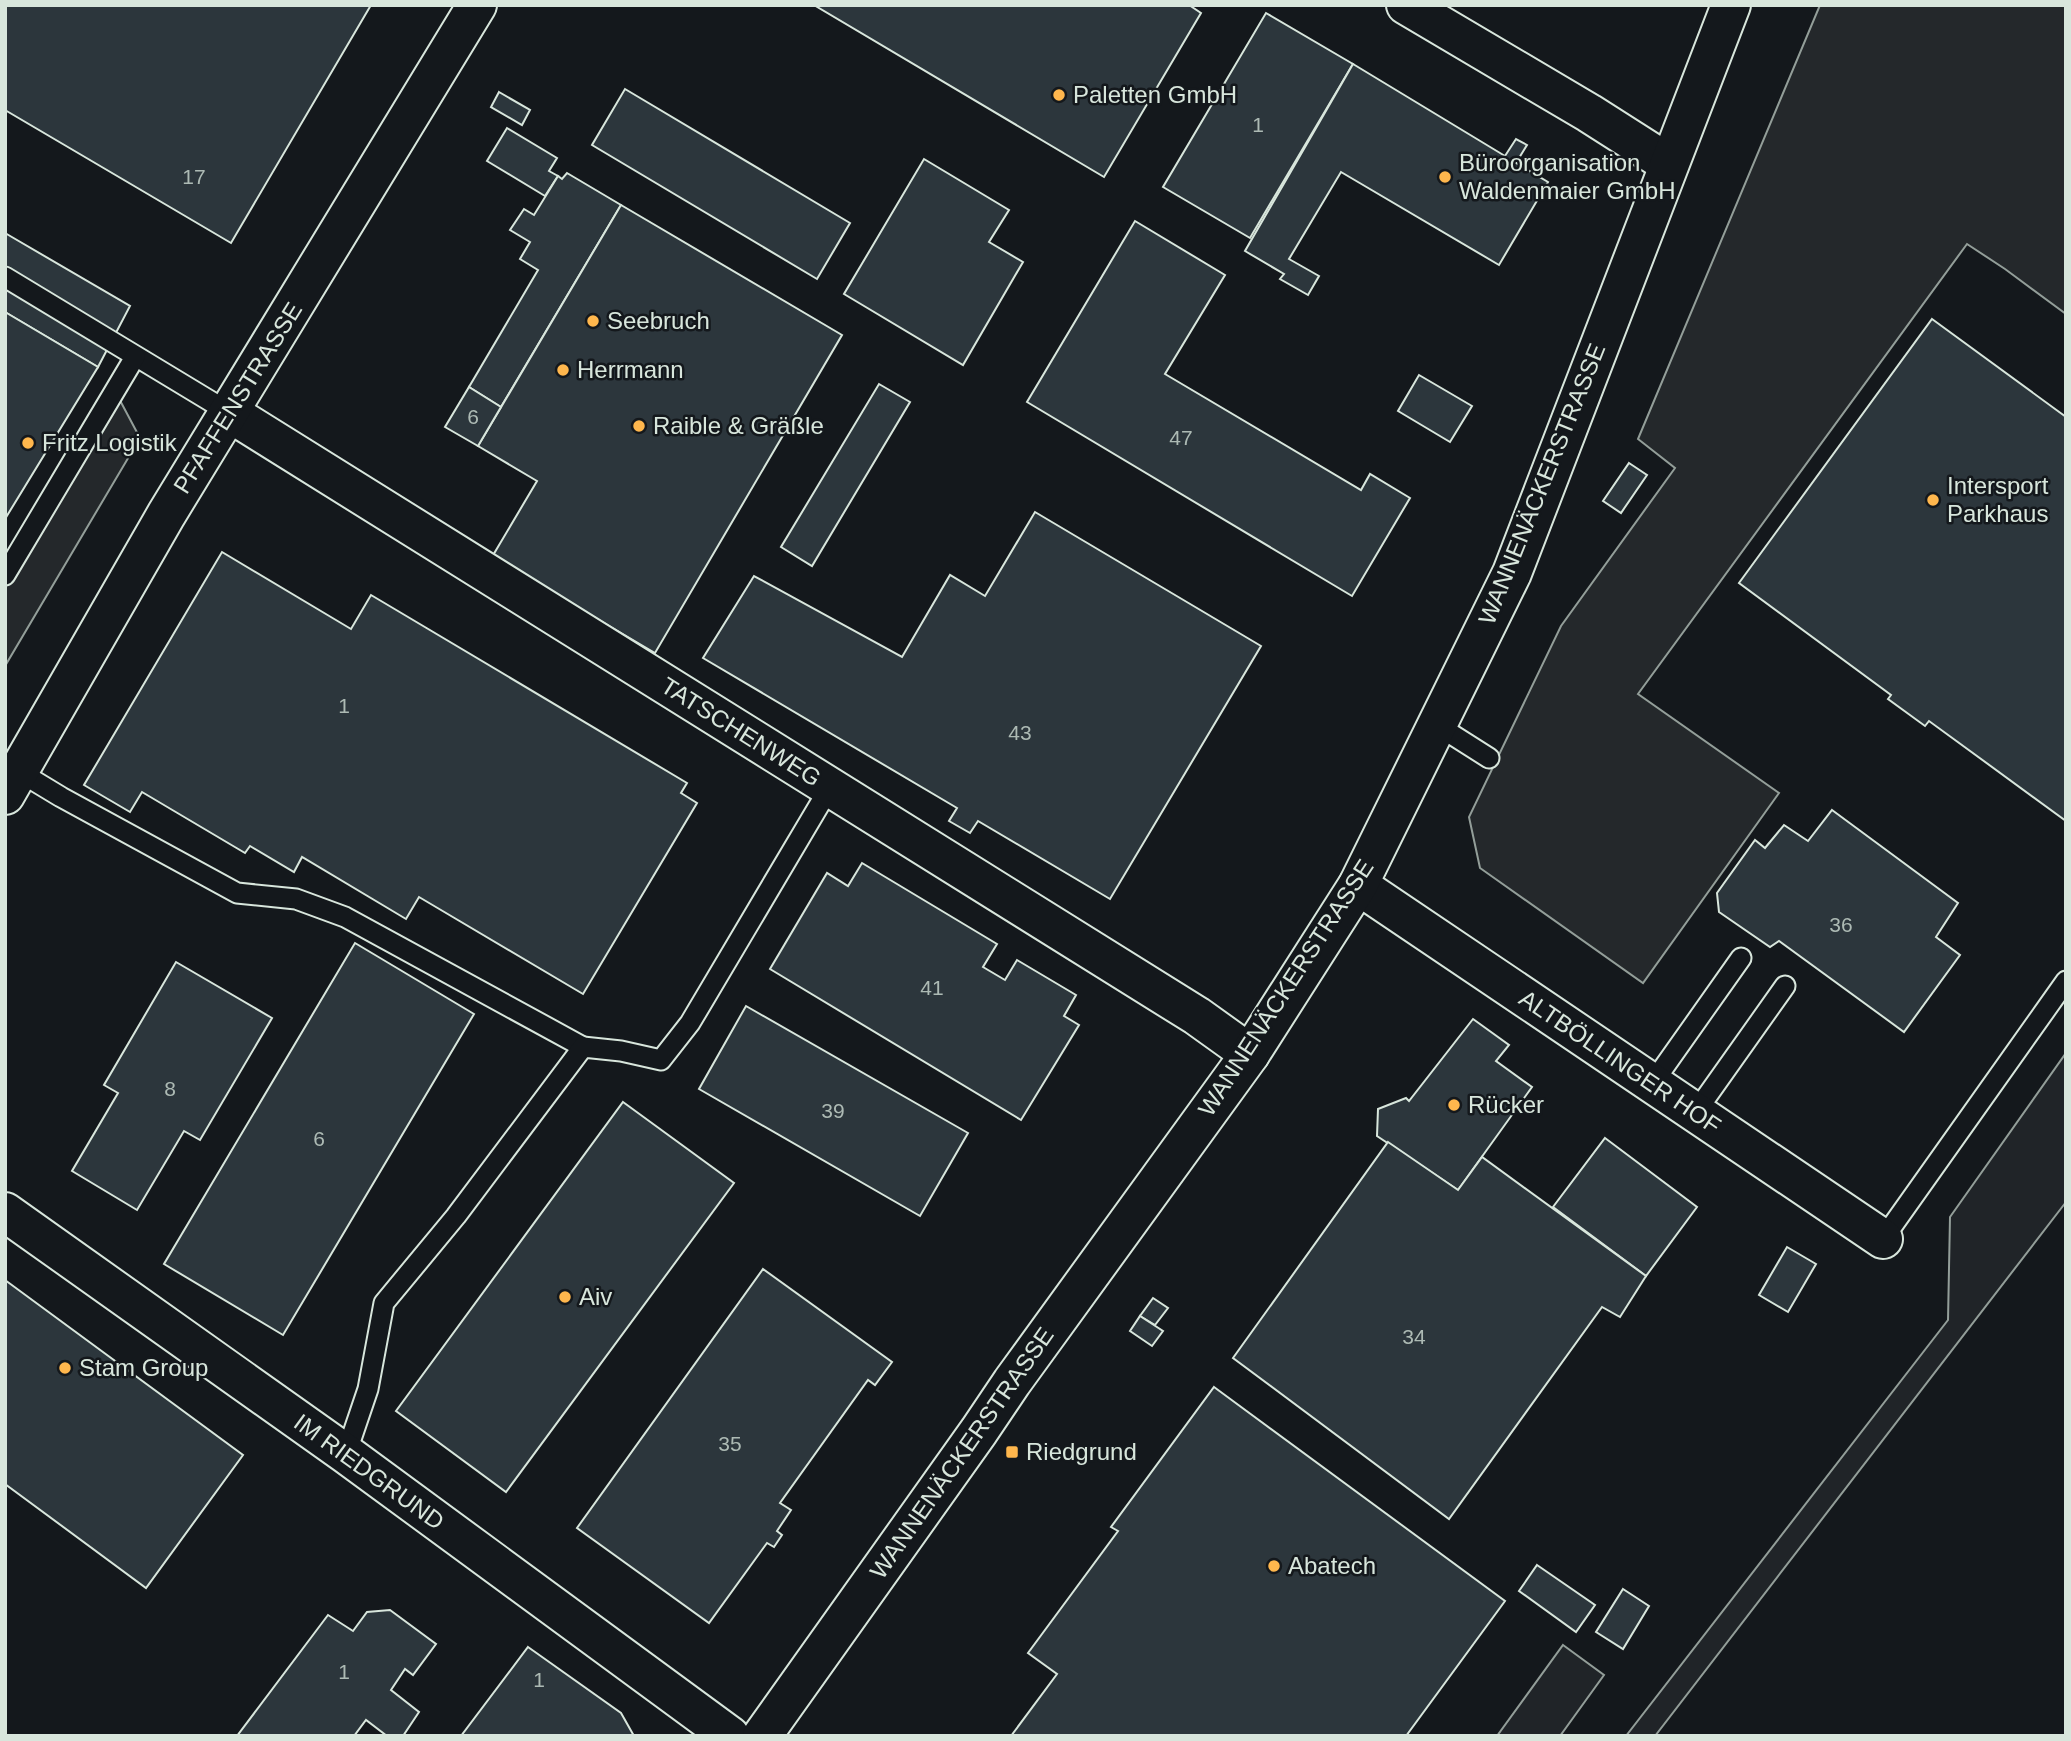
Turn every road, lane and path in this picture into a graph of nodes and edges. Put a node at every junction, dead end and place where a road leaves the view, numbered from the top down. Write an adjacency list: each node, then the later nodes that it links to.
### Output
1 (477, 5): 7 (street, PFAFFENSTRASSE)
2 (1406, 5): 4 (street)
3 (1731, 5): 4 (street, WANNENÄCKERSTRASSE)
4 (1669, 164): 9 (street, WANNENÄCKERSTRASSE)
5 (5, 277): 6 (lane)
6 (135, 356): 7 (lane); 8 (lane)
7 (230, 412): 11 (street, PFAFFENSTRASSE); 12 (street, TATSCHENWEG)
8 (5, 575)
9 (1437, 725): 10 (lane); 13 (street, WANNENÄCKERSTRASSE)
10 (1489, 758)
11 (12, 783): 17 (lane)
12 (830, 787): 17 (lane); 18 (street, TATSCHENWEG)
13 (1358, 884): 18 (street, WANNENÄCKERSTRASSE); 19 (street, ALTBÖLLINGER HOF)
14 (1741, 958): 19 (lane)
15 (2066, 981): 22 (lane)
16 (1786, 986): 20 (lane)
17 (583, 1047): 23 (lane)
18 (1250, 1054): 25 (street, WANNENÄCKERSTRASSE)
19 (1652, 1084): 20 (street, ALTBÖLLINGER HOF)
20 (1695, 1112): 22 (street, ALTBÖLLINGER HOF)
21 (5, 1212): 23 (street, IM RIEDGRUND)
22 (1883, 1239)
23 (346, 1454): 24 (street, IM RIEDGRUND)
24 (730, 1736)
25 (762, 1736)

